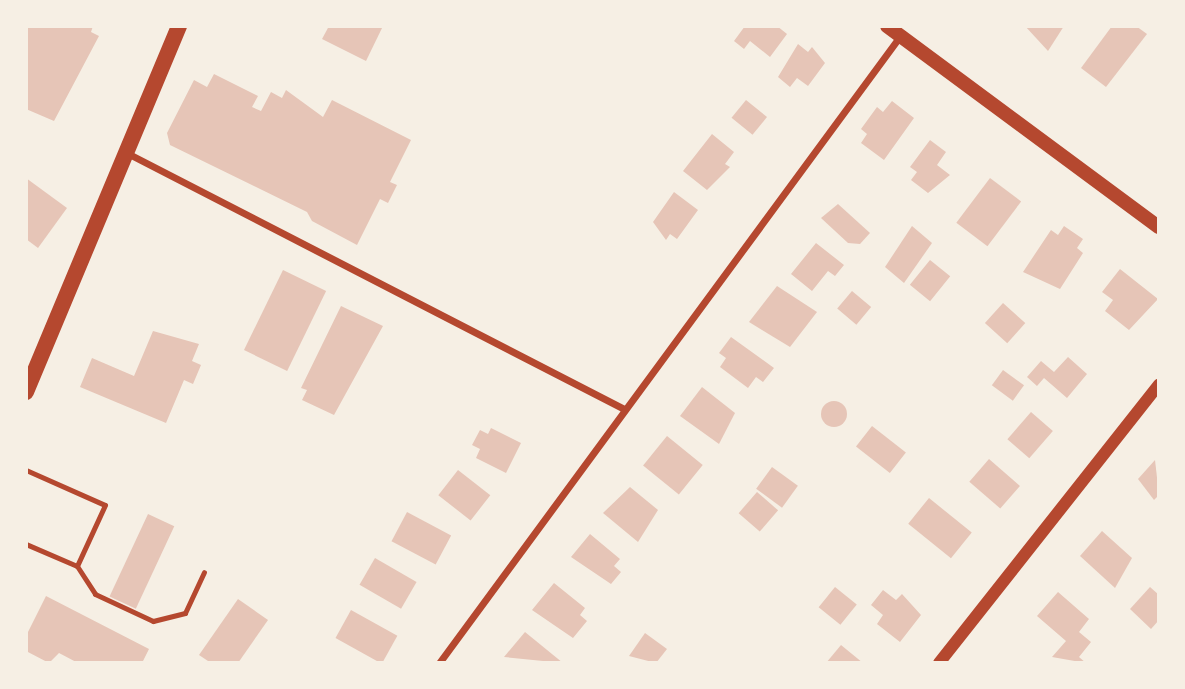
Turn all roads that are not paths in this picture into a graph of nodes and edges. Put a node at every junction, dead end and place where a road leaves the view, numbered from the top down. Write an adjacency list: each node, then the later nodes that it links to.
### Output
1 (179, 26): 4 (main road)
2 (887, 26): 3 (main road)
3 (900, 36): 5 (main road); 8 (street)
4 (127, 152): 7 (main road); 8 (street)
5 (1159, 227)
6 (1159, 384): 14 (street)
7 (26, 392)
8 (624, 410): 13 (street)
9 (26, 470): 11 (lane)
10 (26, 544): 11 (lane)
11 (77, 566): 12 (lane)
12 (204, 572)
13 (439, 663)
14 (939, 663)

